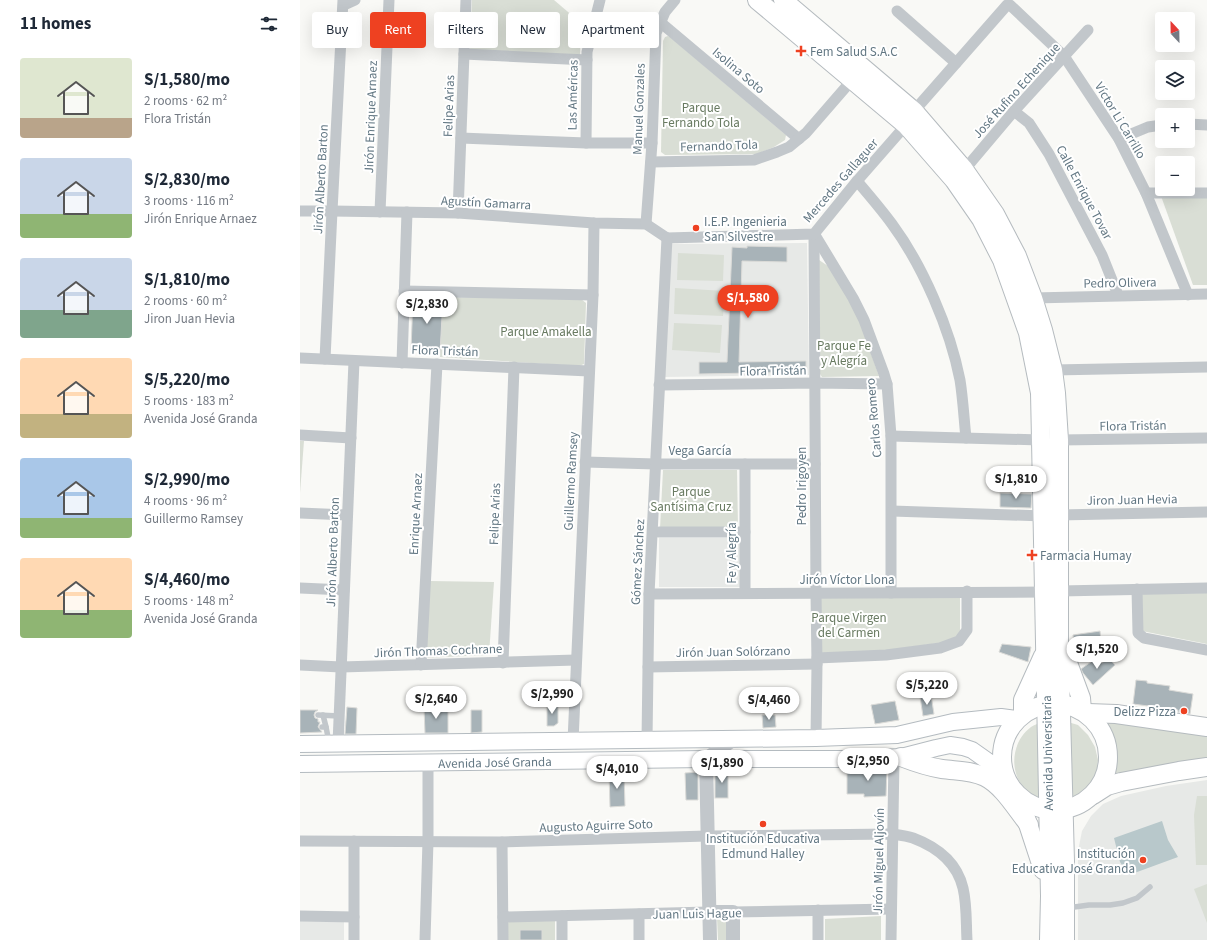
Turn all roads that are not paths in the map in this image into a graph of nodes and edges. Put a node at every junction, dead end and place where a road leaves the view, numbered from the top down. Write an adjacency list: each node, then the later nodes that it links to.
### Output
1 (355, 0): 8 (street)
2 (389, 0): 35 (street, Jirón Enrique Arnaez)
3 (466, 0): 13 (street, Felipe Arias)
4 (600, 0): 15 (street, Las Américas)
5 (675, 0): 11 (street, Manuel Gonzales)
6 (757, 0): 17 (main road, Avenida Universitaria)
7 (783, 0): 19 (main road, Avenida Universitaria)
8 (344, 3): 34 (street, Jirón Alberto Barton)
9 (1007, 5): 14 (street, Víctor Li Carrillo); 16 (street, Mercedes Gallaguer)
10 (897, 11): 16 (street)
11 (660, 22): 24 (street, Isolina Soto); 27 (street, Manuel Gonzales)
12 (1088, 30): 14 (street, José Rufino Echenique)
13 (464, 54): 15 (street); 23 (street, Felipe Arias)
14 (1064, 56): 18 (street, José Rufino Echenique); 25 (street, Víctor Li Carrillo)
15 (587, 60): 26 (street, Las Américas)
16 (956, 63): 19 (street, Mercedes Gallaguer)
17 (852, 80): 19 (main road, Avenida Universitaria); 24 (street, Fernando Tola)
18 (1014, 111): 29 (street, José Rufino Echenique); 45 (street, Calle Enrique Tovar)
19 (910, 118): 29 (main road, Avenida Universitaria); 30 (street, Mercedes Gallaguer); 65 (main road, Avenida Universitaria)
20 (1195, 124): 21 (street)
21 (1207, 125)
22 (1155, 126): 25 (street)
23 (461, 138): 26 (street); 37 (street, Felipe Arias)
24 (799, 139): 28 (street, Fernando Tola)
25 (1119, 139): 31 (street, Víctor Li Carrillo)
26 (586, 143): 27 (street)
27 (652, 143): 28 (street, Manuel Gonzales)
28 (650, 162): 39 (street, Manuel Gonzales)
29 (963, 168): 47 (main road, Avenida Universitaria)
30 (857, 181): 40 (street, Mercedes Gallaguer); 63 (street)
31 (1146, 193): 32 (street); 46 (street, Víctor Li Carrillo)
32 (1207, 193)
33 (300, 211): 34 (street, Agustín Gamarra)
34 (332, 211): 35 (street, Agustín Gamarra); 49 (street, Jirón Alberto Barton)
35 (380, 212): 36 (street, Agustín Gamarra)
36 (407, 212): 37 (street, Agustín Gamarra); 42 (street)
37 (458, 213): 38 (street, Agustín Gamarra)
38 (594, 223): 39 (street, Agustín Gamarra); 44 (street, Guillermo Ramsey)
39 (646, 224): 41 (street)
40 (814, 234): 41 (street, Mercedes Gallaguer); 57 (street, Pedro Irigoyen); 58 (street, Carlos Romero)
41 (667, 238): 59 (street, Gómez Sánchez)
42 (404, 291): 44 (street); 51 (street)
43 (1207, 294): 46 (street, Pedro Olivera)
44 (592, 295): 56 (street, Guillermo Ramsey)
45 (1118, 295): 46 (street, Pedro Olivera); 47 (street, Pedro Olivera)
46 (1188, 295)
47 (1033, 298): 55 (main road, Avenida Universitaria)
48 (300, 358): 49 (street, Flora Tristán)
49 (325, 359): 50 (street, Flora Tristán)
50 (354, 361): 51 (street, Flora Tristán); 62 (street, Jirón Alberto Barton)
51 (402, 363): 52 (street, Flora Tristán)
52 (437, 364): 53 (street, Flora Tristán); 94 (street, Enrique Arnaez)
53 (514, 367): 56 (street, Flora Tristán); 92 (street, Felipe Arias)
54 (1207, 368): 55 (street)
55 (1053, 370): 65 (main road, Avenida Universitaria)
56 (589, 371): 66 (street, Guillermo Ramsey)
57 (815, 383): 58 (street, Flora Tristán); 59 (street, Flora Tristán); 69 (street, Pedro Irigoyen)
58 (887, 384): 61 (street, Carlos Romero)
59 (659, 385): 67 (street, Gómez Sánchez)
60 (300, 435): 62 (street)
61 (891, 436): 63 (street, Flora Tristán); 70 (street, Carlos Romero)
62 (351, 438): 73 (street, Jirón Alberto Barton)
63 (966, 438): 65 (street, Flora Tristán)
64 (1207, 438): 65 (street, Flora Tristán)
65 (1050, 440): 74 (main road, Avenida Universitaria)
66 (585, 462): 67 (street, Vega García); 90 (street, Guillermo Ramsey)
67 (656, 464): 68 (street, Vega García); 86 (street, Gómez Sánchez)
68 (745, 464): 69 (street, Vega García); 76 (street, Fe y Alegría)
69 (815, 464): 84 (street, Pedro Irigoyen)
70 (892, 511): 74 (street, Jiron Juan Hevia); 85 (street, Carlos Romero)
71 (1207, 512): 74 (street, Jiron Juan Hevia)
72 (300, 513): 73 (street)
73 (347, 515): 80 (street, Jirón Alberto Barton)
74 (1051, 515): 82 (main road, Avenida Universitaria)
75 (659, 532): 76 (street)
76 (745, 532): 83 (street, Fe y Alegría)
77 (300, 588): 80 (street)
78 (1207, 588): 79 (street, Jirón Víctor Llona)
79 (1137, 589): 82 (street, Jirón Víctor Llona); 88 (street)
80 (344, 590): 95 (street, Jirón Alberto Barton)
81 (967, 592): 82 (street, Jirón Víctor Llona); 85 (street, Jirón Víctor Llona); 91 (street, Jirón Juan Solórzano)
82 (1052, 592): 87 (main road, Avenida Universitaria); 89 (main road, Avenida Universitaria)
83 (745, 593): 84 (street, Jirón Víctor Llona); 86 (street, Jirón Víctor Llona)
84 (816, 593): 85 (street, Jirón Víctor Llona); 91 (street, Pedro Irigoyen)
85 (891, 593)
86 (649, 594): 96 (street, Gómez Sánchez)
87 (1059, 640): 97 (main road, Avenida Universitaria); 98 (main road)
88 (1207, 650)
89 (1045, 652): 97 (main road, Avenida Universitaria); 100 (main road)
90 (576, 660): 92 (street, Jirón Thomas Cochrane); 105 (street, Guillermo Ramsey)
91 (817, 661): 96 (street, Jirón Juan Solórzano); 102 (street, Pedro Irigoyen)
92 (502, 663): 94 (street, Jirón Thomas Cochrane)
93 (300, 665): 95 (street, Jirón Thomas Cochrane)
94 (420, 665): 95 (street, Jirón Thomas Cochrane)
95 (341, 667): 99 (street, Jirón Alberto Barton)
96 (648, 667): 104 (street, Gómez Sánchez)
97 (1053, 704): 98 (main road); 100 (main road); 115 (main road, Avenida Universitaria)
98 (1085, 712): 101 (main road); 114 (main road)
99 (339, 716): 107 (street, Jirón Alberto Barton); 107 (lane)
100 (1020, 716): 102 (main road, Avenida José Granda); 113 (main road)
101 (1207, 728)
102 (816, 738): 103 (main road, Avenida José Granda)
103 (734, 739): 104 (main road, Avenida José Granda); 109 (street)
104 (647, 740): 105 (main road, Avenida José Granda)
105 (573, 741): 107 (main road, Avenida José Granda)
106 (300, 744): 107 (main road, Avenida José Granda)
107 (333, 744)
108 (898, 757): 109 (main road, Avenida José Granda); 113 (main road, Avenida José Granda); 116 (main road); 117 (street, Jirón Miguel Aljovín)
109 (706, 759): 111 (main road, Avenida José Granda); 118 (street)
110 (300, 764): 111 (main road, Avenida José Granda)
111 (428, 764): 121 (street)
112 (1207, 767): 114 (main road)
113 (1014, 790): 115 (main road); 116 (main road)
114 (1088, 799): 115 (main road); 123 (main road)
115 (1056, 811): 123 (main road, Avenida Universitaria); 125 (main road, Avenida Universitaria)
116 (1029, 825): 125 (main road)
117 (892, 834): 118 (street, Augusto Aguirre Soto); 127 (street, Jirón Miguel Aljovín); 145 (street, Augusto Aguirre Soto)
118 (708, 836): 122 (street, Augusto Aguirre Soto); 129 (street)
119 (300, 841): 120 (street, Augusto Aguirre Soto)
120 (354, 841): 121 (street, Augusto Aguirre Soto); 134 (street)
121 (428, 841): 122 (street, Augusto Aguirre Soto); 137 (street)
122 (502, 842): 135 (street)
123 (1065, 861): 126 (main road, Avenida Universitaria)
124 (1150, 887): 126 (lane)
125 (1050, 896): 146 (main road, Avenida Universitaria)
126 (1065, 908): 147 (main road, Avenida Universitaria)
127 (891, 909): 128 (street, Juan Luis Hague); 144 (street, Jirón Miguel Aljovín)
128 (818, 910): 130 (street, Juan Luis Hague); 143 (street)
129 (709, 912): 130 (street, Juan Luis Hague); 131 (street, Juan Luis Hague); 141 (street)
130 (732, 912): 142 (street)
131 (639, 914): 133 (street, Juan Luis Hague); 140 (street)
132 (300, 916): 134 (street)
133 (562, 916): 135 (street, Juan Luis Hague); 139 (street)
134 (354, 917): 136 (street)
135 (503, 917): 138 (street)
136 (354, 940)
137 (425, 940)
138 (503, 940)
139 (562, 940)
140 (639, 940)
141 (710, 940)
142 (733, 940)
143 (818, 940)
144 (891, 940)
145 (967, 940)
146 (1049, 940)
147 (1065, 940)

